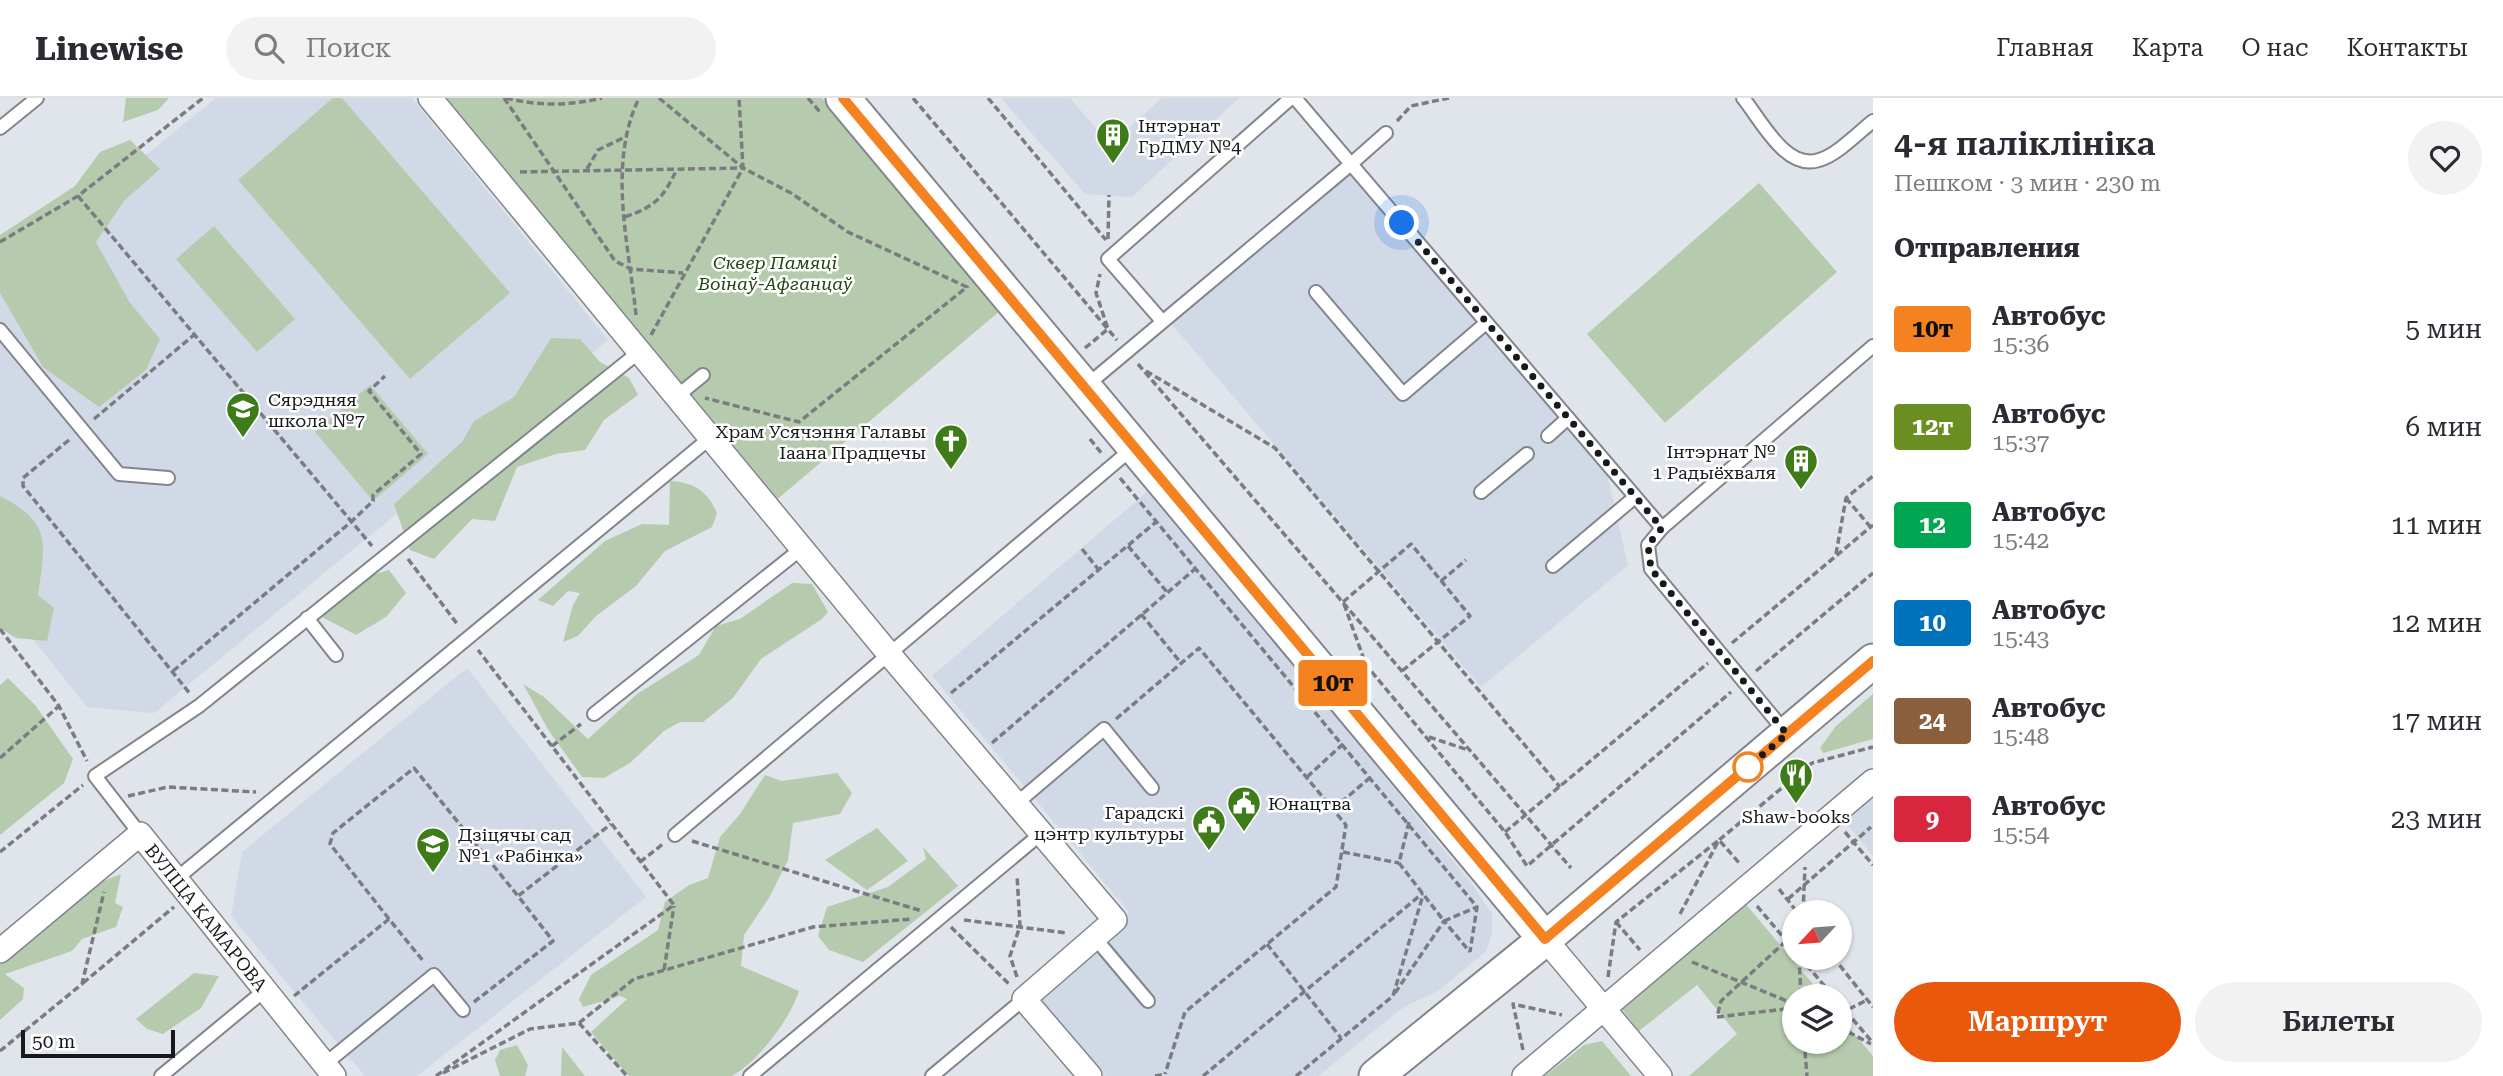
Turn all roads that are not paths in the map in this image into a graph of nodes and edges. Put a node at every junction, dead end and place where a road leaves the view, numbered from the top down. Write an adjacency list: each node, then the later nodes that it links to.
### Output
1 (37, 98): 7 (lane)
2 (430, 98): 14 (street)
3 (1293, 98): 9 (lane); 11 (lane)
4 (1743, 98): 6 (lane)
5 (834, 108): 17 (main road)
6 (1873, 121)
7 (0, 128)
8 (1386, 133): 9 (lane)
9 (1351, 164): 11 (lane); 12 (lane)
10 (1316, 292): 12 (lane)
11 (1162, 321): 17 (lane)
12 (1486, 323): 19 (lane)
13 (0, 330): 24 (lane)
14 (643, 346): 18 (street); 30 (lane)
15 (1873, 346): 27 (lane)
16 (703, 375): 18 (lane)
17 (1086, 386): 23 (main road)
18 (684, 396): 21 (street)
19 (1568, 418): 20 (lane); 26 (lane)
20 (1548, 436)
21 (710, 438): 28 (street); 42 (lane)
22 (1527, 454): 25 (lane)
23 (1123, 457): 31 (lane); 44 (main road)
24 (168, 478)
25 (1481, 492)
26 (1635, 497): 27 (lane); 29 (lane)
27 (1662, 528): 35 (lane)
28 (802, 549): 31 (street); 34 (lane)
29 (1553, 566)
30 (307, 618): 32 (lane); 40 (lane)
31 (889, 654): 38 (street); 41 (lane)
32 (336, 655)
33 (1873, 661): 35 (main road)
34 (594, 714)
35 (1787, 734): 44 (main road)
36 (1873, 781): 50 (street)
37 (1152, 788): 38 (lane)
38 (1017, 803): 39 (street)
39 (1043, 832): 43 (street); 54 (lane)
40 (140, 834): 42 (street, ВУЛІЦА КАМАРОВА); 45 (street, ВУЛІЦА КАМАРОВА)
41 (675, 835)
42 (183, 887): 46 (street, ВУЛІЦА КАМАРОВА)
43 (1095, 937): 47 (street); 48 (lane)
44 (1545, 939): 50 (street); 57 (main road)
45 (0, 951)
46 (272, 999): 51 (street, ВУЛІЦА КАМАРОВА); 53 (lane)
47 (1024, 999): 55 (lane); 56 (street)
48 (1148, 1001)
49 (463, 1010): 51 (lane)
50 (1596, 1014): 52 (street); 58 (street)
51 (330, 1070)
52 (1526, 1074)
53 (161, 1076)
54 (750, 1076)
55 (932, 1076)
56 (1090, 1076)
57 (1376, 1076)
58 (1660, 1076)

